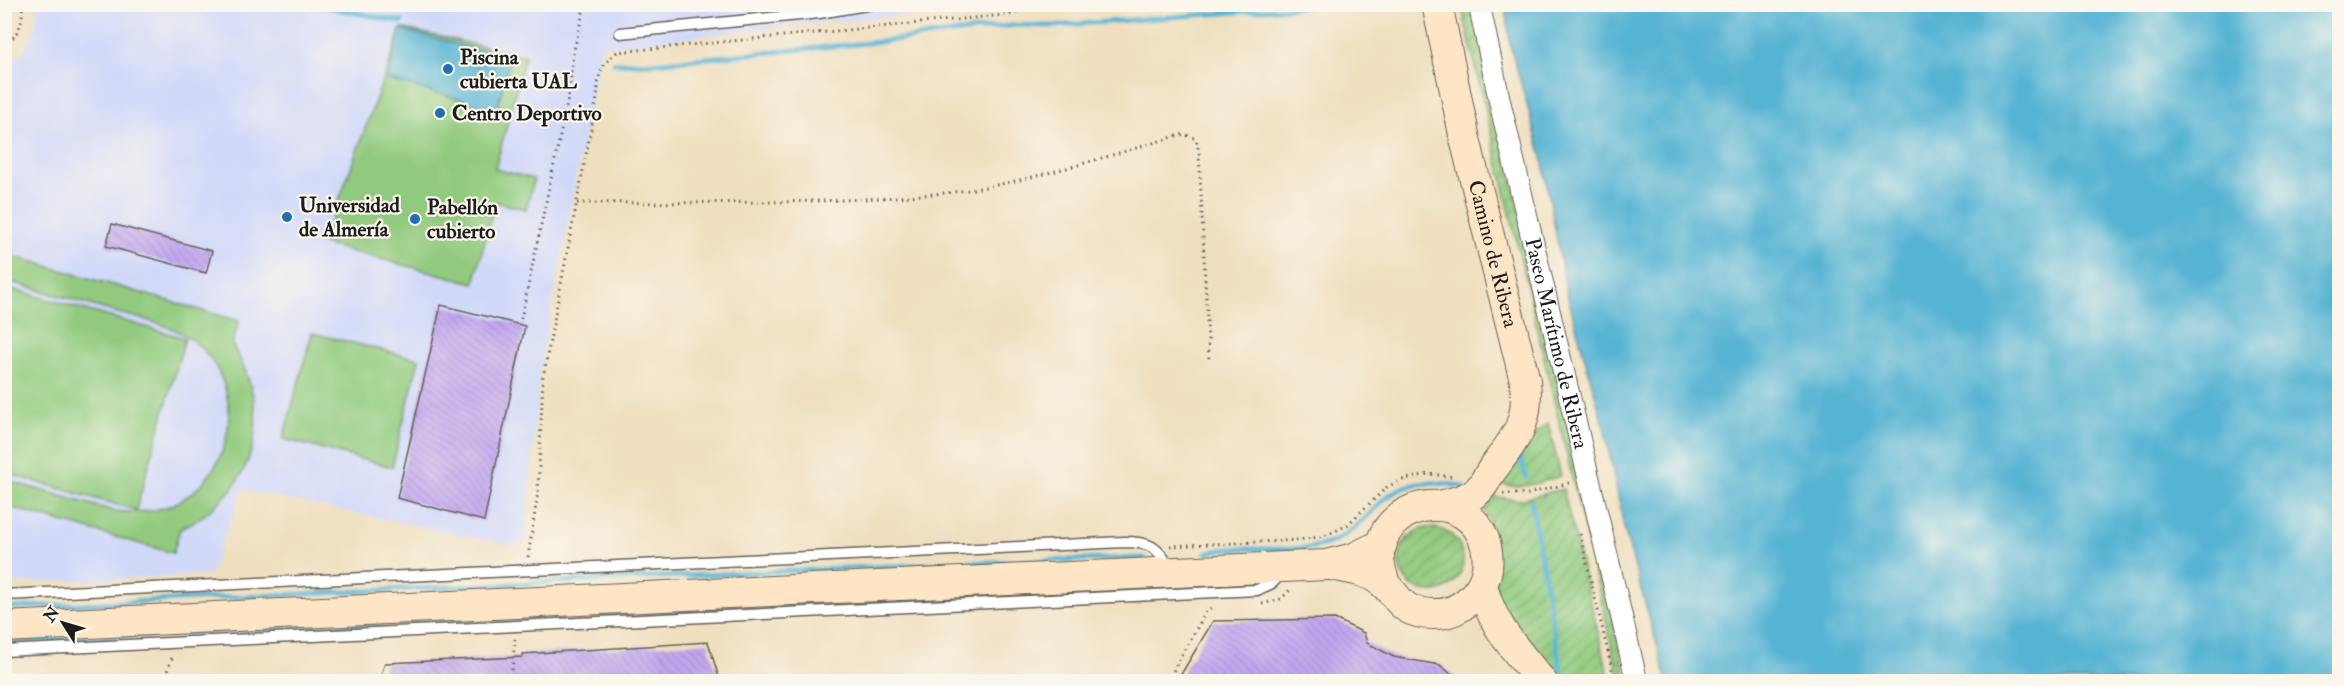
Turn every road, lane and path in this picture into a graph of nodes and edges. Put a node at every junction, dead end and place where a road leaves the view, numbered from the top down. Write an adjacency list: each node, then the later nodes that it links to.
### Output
1 (22, 4): 8 (path)
2 (585, 4): 10 (path)
3 (872, 4): 7 (lane)
4 (1031, 4): 9 (path)
5 (1437, 4): 13 (main road, Camino de Ribera)
6 (1479, 4): 35 (street, Paseo Marítimo de Ribera)
7 (620, 33)
8 (4, 46)
9 (577, 203): 11 (path); 18 (path)
10 (521, 319)
11 (1209, 361)
12 (1569, 483): 13 (path)
13 (1480, 488): 14 (main road); 15 (main road)
14 (1440, 506): 15 (main road); 16 (main road)
15 (1477, 526): 21 (main road)
16 (1382, 543): 17 (main road); 20 (main road)
17 (1304, 566): 19 (main road); 20 (main road); 23 (path); 26 (lane)
18 (527, 570): 19 (lane); 22 (lane)
19 (1171, 572): 27 (main road)
20 (1385, 585): 25 (main road)
21 (1482, 585): 25 (main road); 28 (main road)
22 (4, 595)
23 (1257, 604)
24 (1224, 606): 33 (path)
25 (1456, 609): 28 (main road)
26 (515, 625): 29 (lane); 32 (path)
27 (4, 627)
28 (1501, 633): 34 (main road)
29 (177, 644): 30 (lane); 31 (path)
30 (4, 651)
31 (163, 681)
32 (511, 681)
33 (1169, 681)
34 (1542, 681)
35 (1637, 681)

